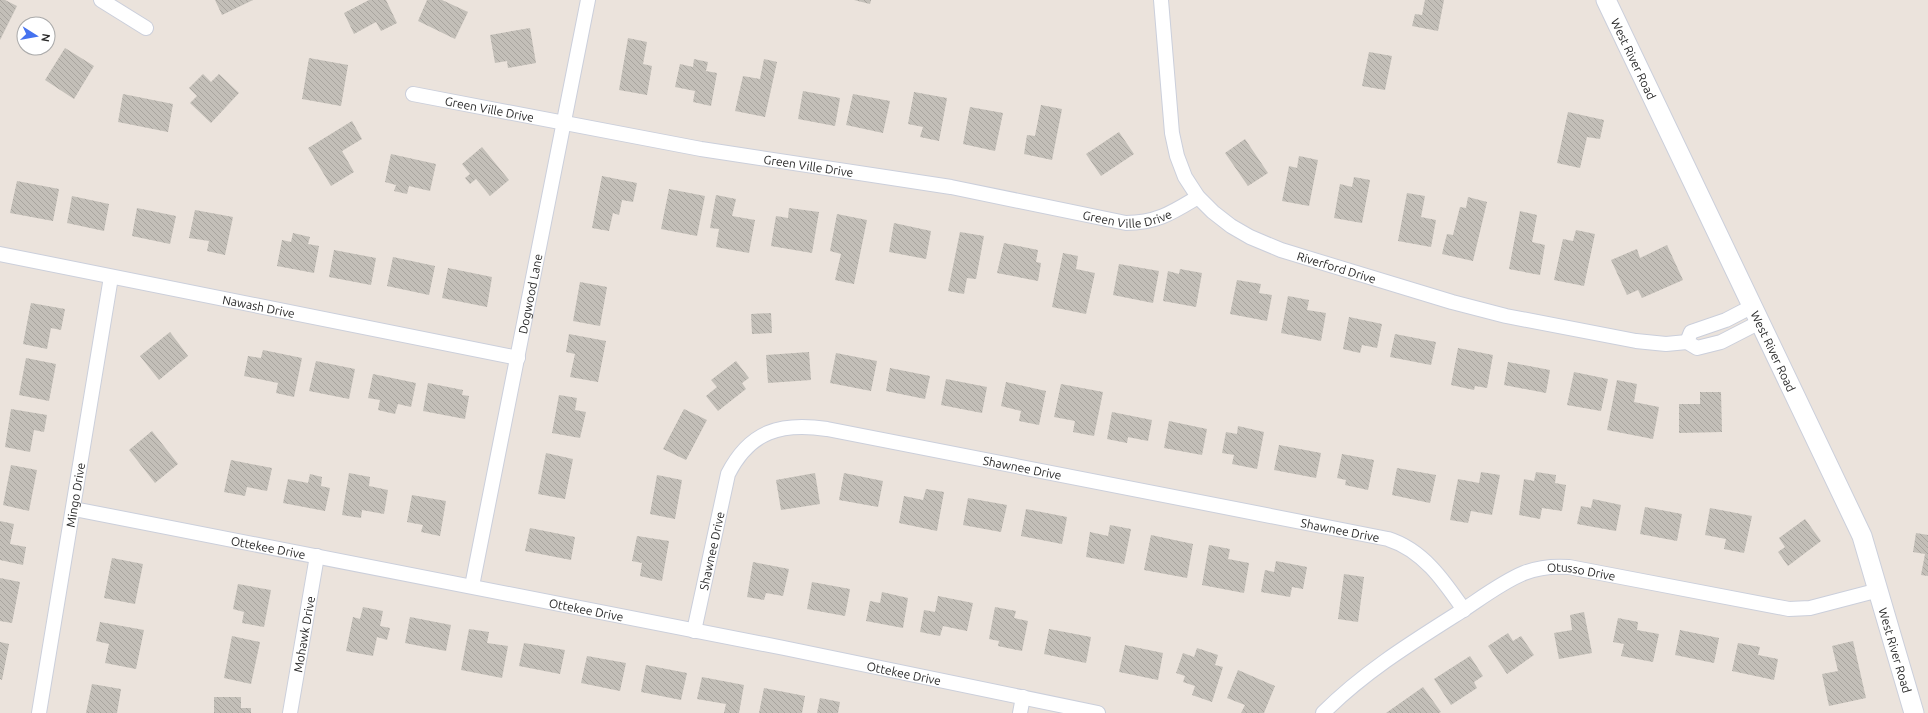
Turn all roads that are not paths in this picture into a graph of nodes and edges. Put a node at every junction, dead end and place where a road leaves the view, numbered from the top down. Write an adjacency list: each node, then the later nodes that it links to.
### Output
1 (101, 0): 5 (street)
2 (588, 0): 7 (street, Dogwood Lane)
3 (1161, 0): 8 (street, Riverford Drive)
4 (1606, 0): 11 (main road, West River Road)
5 (146, 28)
6 (413, 94): 7 (street, Green Ville Drive)
7 (565, 124): 8 (street, Green Ville Drive); 12 (street, Dogwood Lane)
8 (1198, 197): 11 (street, Riverford Drive)
9 (0, 254): 10 (street, Nawash Drive)
10 (111, 277): 12 (street, Nawash Drive); 13 (street, Mingo Drive)
11 (1756, 314): 16 (main road, West River Road)
12 (518, 358): 15 (street, Dogwood Lane)
13 (74, 508): 14 (street, Ottekee Drive); 20 (street, Mingo Drive)
14 (317, 556): 15 (street, Ottekee Drive); 21 (street, Mohawk Drive)
15 (472, 586): 18 (street, Ottekee Drive)
16 (1879, 590): 17 (street, Otusso Drive); 25 (main road, West River Road)
17 (1464, 610): 18 (street, Shawnee Drive); 24 (street, Otusso Drive)
18 (694, 631): 19 (street, Ottekee Drive)
19 (1023, 697): 22 (street); 23 (street, Ottekee Drive)
20 (39, 713)
21 (290, 713)
22 (1020, 713)
23 (1098, 713)
24 (1323, 713)
25 (1914, 713)

